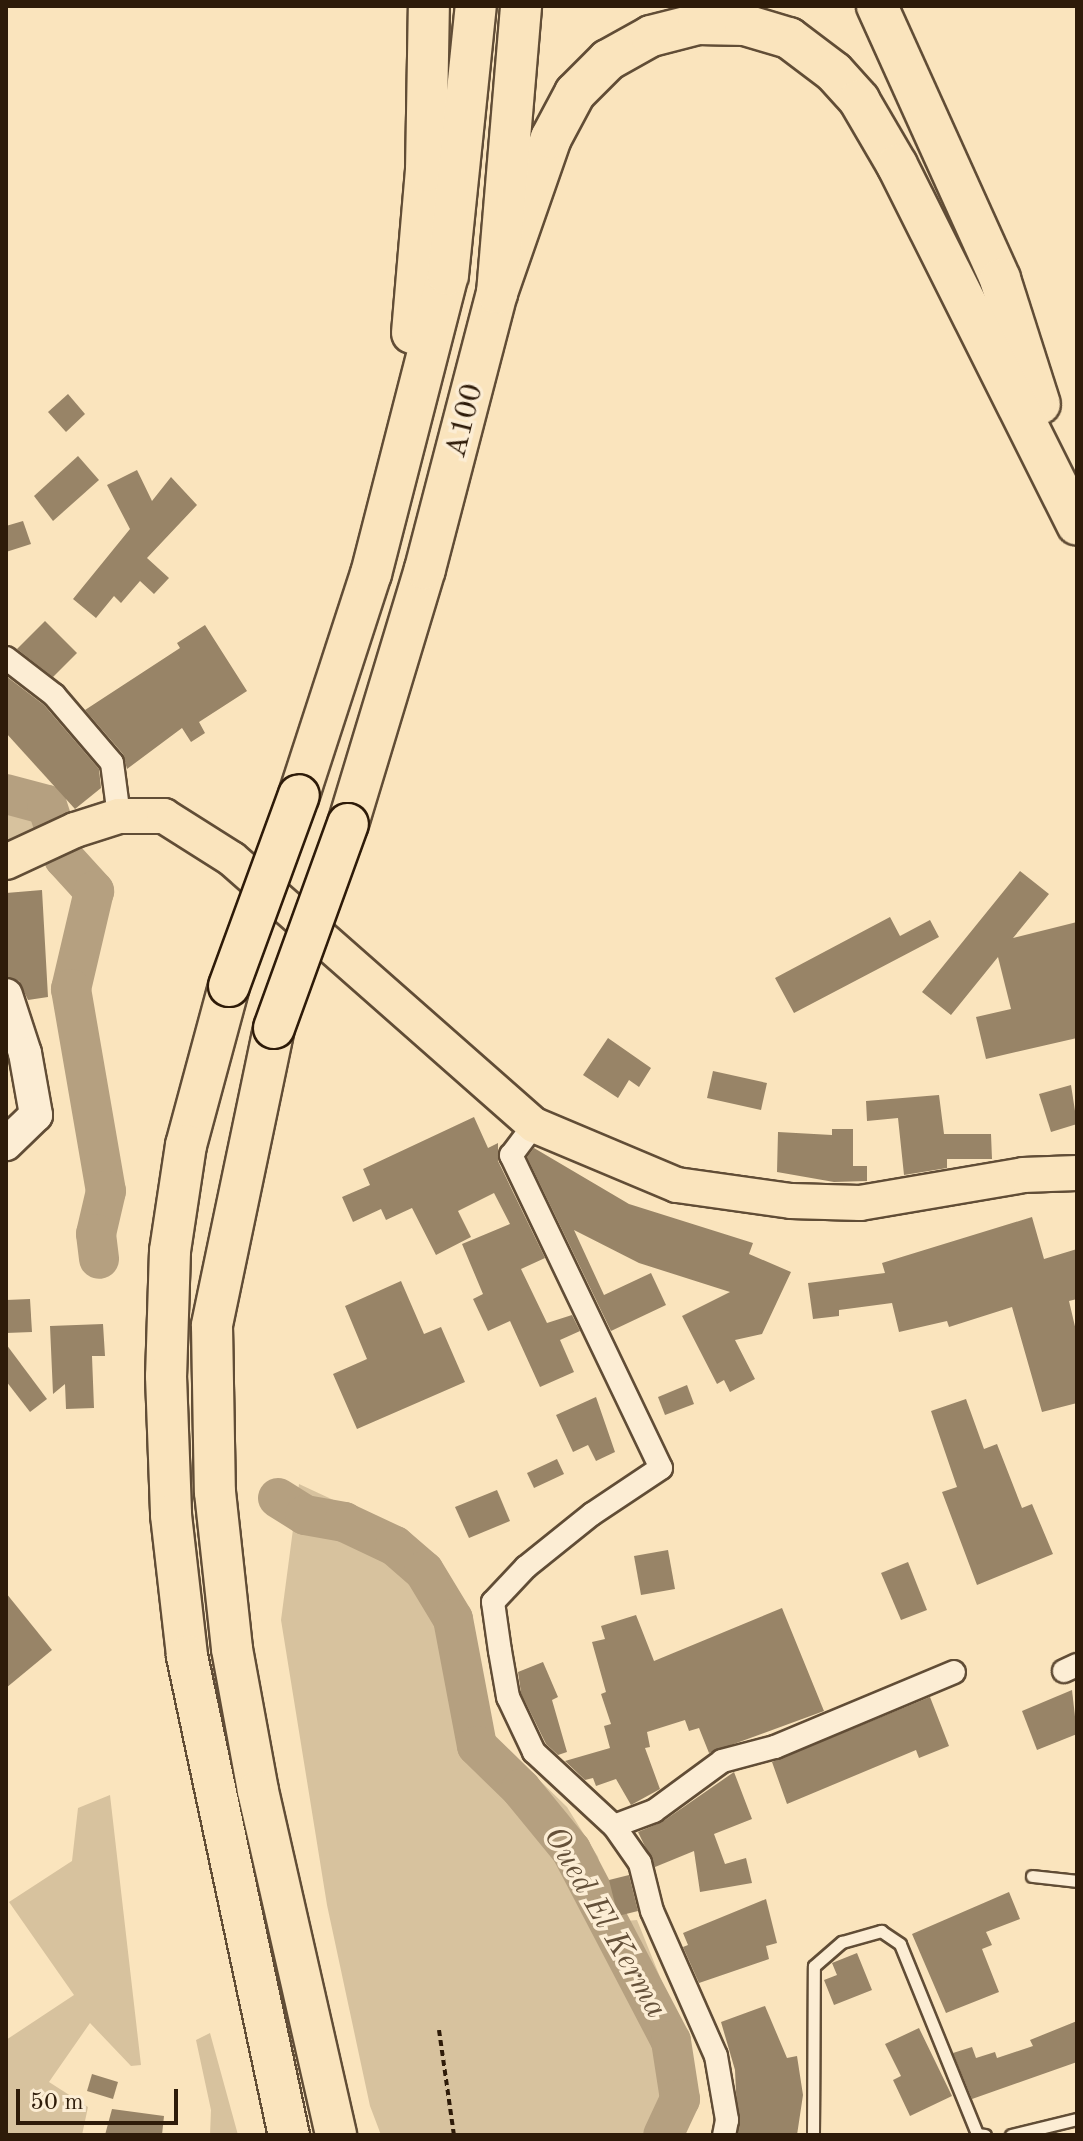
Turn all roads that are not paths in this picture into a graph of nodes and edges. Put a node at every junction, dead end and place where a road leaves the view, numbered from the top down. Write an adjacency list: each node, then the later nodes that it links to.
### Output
1 (429, 6): 7 (highway)
2 (476, 6): 7 (highway, A100 / A100)
3 (521, 6): 5 (highway, A100 / A100)
4 (877, 6): 6 (highway)
5 (497, 293): 6 (highway); 21 (highway, A100 / A100, bridge)
6 (1077, 521)
7 (371, 574): 20 (highway, A100 / A100, bridge)
8 (6, 658): 9 (street)
9 (119, 816): 10 (main road); 12 (main road)
10 (17, 856)
11 (6, 995): 13 (street)
12 (534, 1125): 14 (main road); 16 (street)
13 (6, 1144)
14 (1077, 1173)
15 (954, 1672): 16 (street)
16 (614, 1826): 22 (street)
17 (1032, 1876): 18 (lane)
18 (1077, 1881)
19 (1077, 2119): 25 (lane)
20 (289, 2135)
21 (336, 2135)
22 (724, 2135)
23 (813, 2135): 24 (lane)
24 (985, 2135)
25 (1011, 2135)

